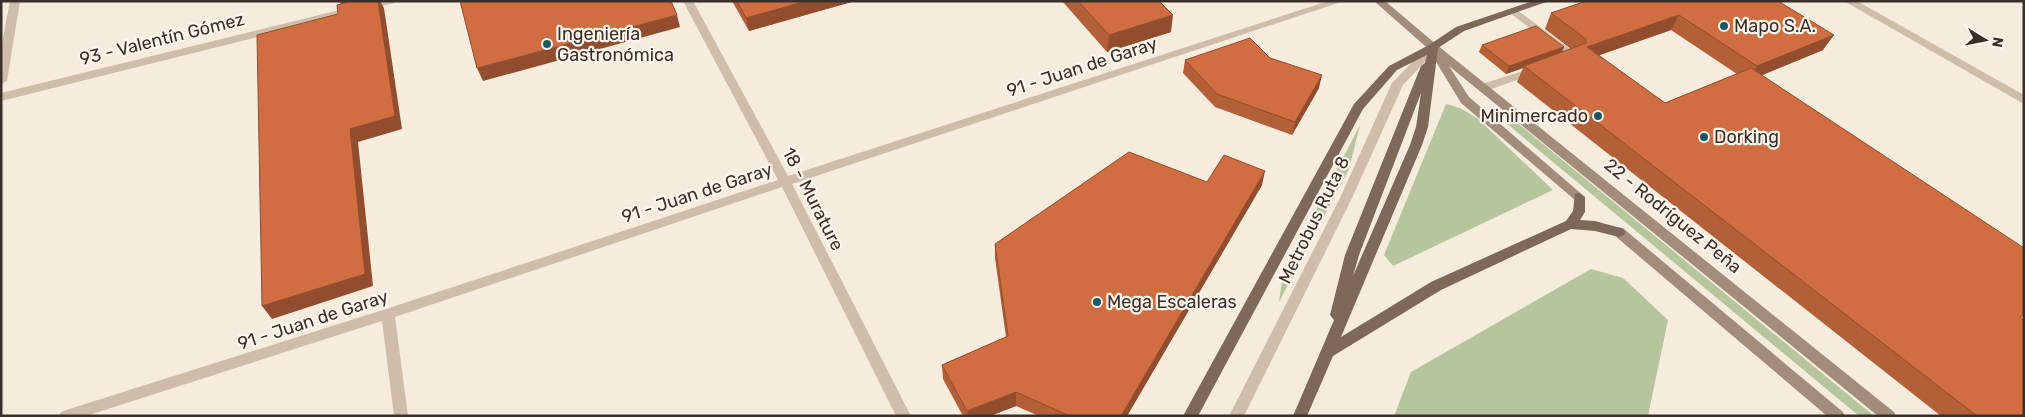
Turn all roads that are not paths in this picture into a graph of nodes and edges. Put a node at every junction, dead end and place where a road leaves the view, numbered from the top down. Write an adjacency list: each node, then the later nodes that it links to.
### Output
1 (15, 1): 10 (street)
2 (390, 1): 12 (street, 93 - Valentín Gómez)
3 (688, 1): 14 (street, 18 - Murature)
4 (1339, 1): 14 (street, 91 - Juan de Garay)
5 (1380, 1): 9 (main road, 22 - Rodríguez Peña)
6 (1544, 1): 8 (main road)
7 (1849, 1): 13 (street)
8 (1514, 11): 9 (main road); 11 (street)
9 (1433, 48): 11 (main road, 22 - Rodríguez Peña); 15 (main road, 22 - Rodríguez Peña); 17 (main road); 17 (main road); 21 (main road); 22 (street, Metrobus Ruta 8)
10 (1, 81)
11 (1483, 88): 25 (main road, 22 - Rodríguez Peña)
12 (1, 97)
13 (2024, 100)
14 (785, 182): 16 (street, 91 - Juan de Garay); 20 (street, 18 - Murature)
15 (1570, 224): 17 (main road); 24 (main road)
16 (388, 314): 18 (street, 91 - Juan de Garay); 19 (street)
17 (1328, 352): 23 (main road)
18 (66, 416)
19 (401, 416)
20 (904, 416)
21 (1190, 416)
22 (1236, 416)
23 (1300, 416)
24 (1838, 416)
25 (1890, 416)

